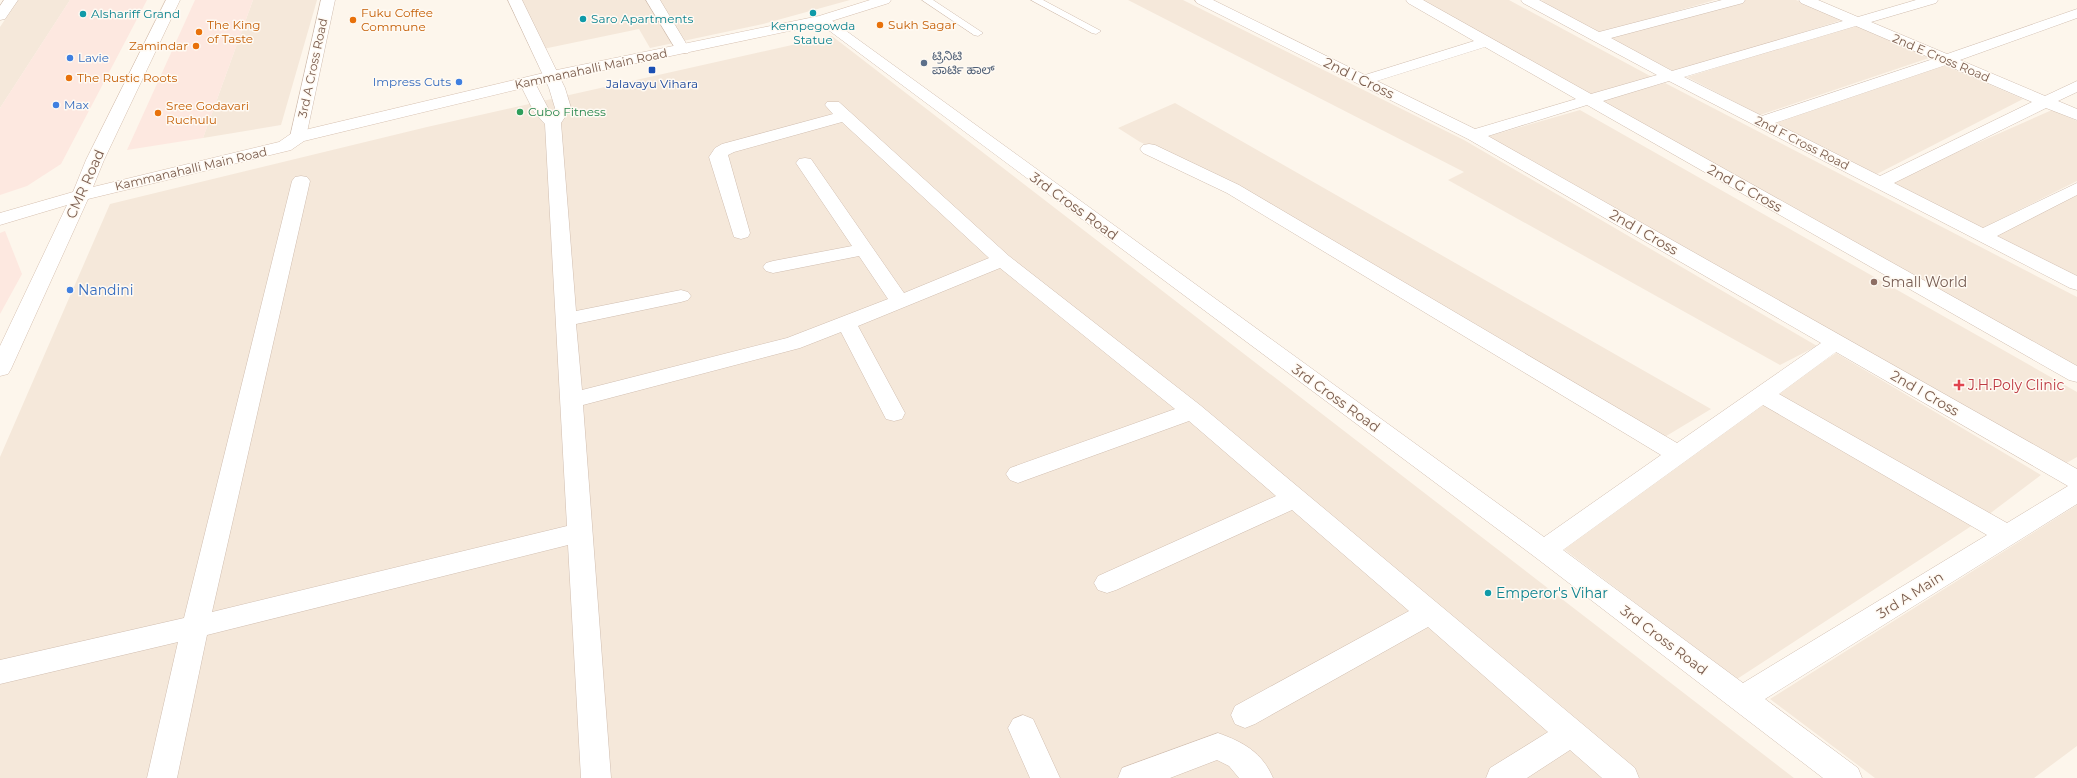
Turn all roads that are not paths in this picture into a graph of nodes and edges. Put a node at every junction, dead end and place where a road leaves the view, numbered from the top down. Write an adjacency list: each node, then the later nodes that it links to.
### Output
1 (11, 0): 16 (street)
2 (173, 0): 41 (street, CMR Road)
3 (328, 0): 36 (street, 3rd A Cross Road)
4 (515, 0): 25 (street)
5 (653, 0): 23 (street)
6 (884, 0): 17 (street, Kammanahalli Main Road)
7 (927, 0): 20 (lane)
8 (1036, 0): 19 (lane)
9 (1202, 0): 27 (street, 2nd I Cross)
10 (1413, 0): 22 (street, 2nd G Cross)
11 (1528, 0): 21 (street, 2nd F Cross Road)
12 (1738, 0): 21 (street)
13 (1806, 0): 18 (street, 2nd E Cross Road)
14 (1931, 0): 18 (street)
15 (2077, 12): 24 (street)
16 (0, 16)
17 (822, 20): 23 (street, Kammanahalli Main Road); 70 (street, 3rd Cross Road)
18 (1857, 22): 24 (street, 2nd E Cross Road); 26 (street)
19 (1096, 31)
20 (978, 33)
21 (1598, 37): 26 (street, 2nd F Cross Road)
22 (1485, 42): 27 (street); 30 (street, 2nd G Cross)
23 (684, 50): 25 (street, Kammanahalli Main Road)
24 (1946, 60): 31 (street, 2nd E Cross Road); 33 (street)
25 (552, 76): 28 (street, Kammanahalli Main Road); 34 (street)
26 (1671, 76): 30 (street); 33 (street, 2nd F Cross Road)
27 (1364, 80): 35 (street, 2nd I Cross)
28 (527, 82): 34 (street); 36 (street, Kammanahalli Main Road)
29 (2077, 86): 31 (street)
30 (1588, 100): 35 (street); 58 (street, 2nd G Cross)
31 (2043, 101): 32 (street, 2nd E Cross Road); 40 (street)
32 (2077, 115)
33 (1761, 122): 40 (street, 2nd F Cross Road)
34 (553, 123): 53 (street)
35 (1474, 135): 56 (street, 2nd I Cross)
36 (298, 137): 41 (street, Kammanahalli Main Road)
37 (1149, 149): 63 (street)
38 (806, 163): 47 (street)
39 (300, 181): 73 (street)
40 (1880, 183): 46 (street, 2nd F Cross Road)
41 (84, 187): 43 (street); 44 (street); 55 (street, CMR Road)
42 (2077, 188): 46 (street)
43 (0, 206)
44 (0, 219)
45 (741, 233): 48 (street)
46 (1982, 236): 50 (street, 2nd F Cross Road)
47 (865, 249): 49 (street); 52 (street)
48 (1002, 260): 52 (street); 61 (street)
49 (773, 267)
50 (2077, 284)
51 (681, 296): 53 (street)
52 (900, 302): 54 (street)
53 (567, 319): 60 (street)
54 (846, 323): 60 (street); 62 (street)
55 (8, 339): 57 (street, CMR Road)
56 (1836, 342): 59 (street); 65 (street, 2nd I Cross)
57 (0, 369)
58 (2077, 375)
59 (1762, 394): 63 (street); 69 (street)
60 (572, 400): 68 (street)
61 (1192, 411): 64 (street); 67 (street)
62 (894, 413)
63 (1677, 454): 70 (street)
64 (1018, 474)
65 (2077, 480)
66 (2077, 492): 69 (street, 3rd A Main)
67 (1296, 498): 71 (street); 72 (street)
68 (580, 532): 73 (street); 80 (street)
69 (2008, 535): 75 (street, 3rd A Main)
70 (1544, 550): 75 (street, 3rd Cross Road)
71 (1107, 583)
72 (1430, 613): 76 (street); 78 (street)
73 (195, 627): 74 (street); 79 (street)
74 (0, 672)
75 (1743, 698): 86 (street, 3rd Cross Road)
76 (1245, 715)
77 (1023, 728): 81 (street)
78 (1570, 734): 84 (street); 85 (street)
79 (162, 778)
80 (596, 778)
81 (1045, 778)
82 (1132, 778): 83 (street)
83 (1258, 778)
84 (1501, 778)
85 (1624, 778)
86 (1847, 778)

